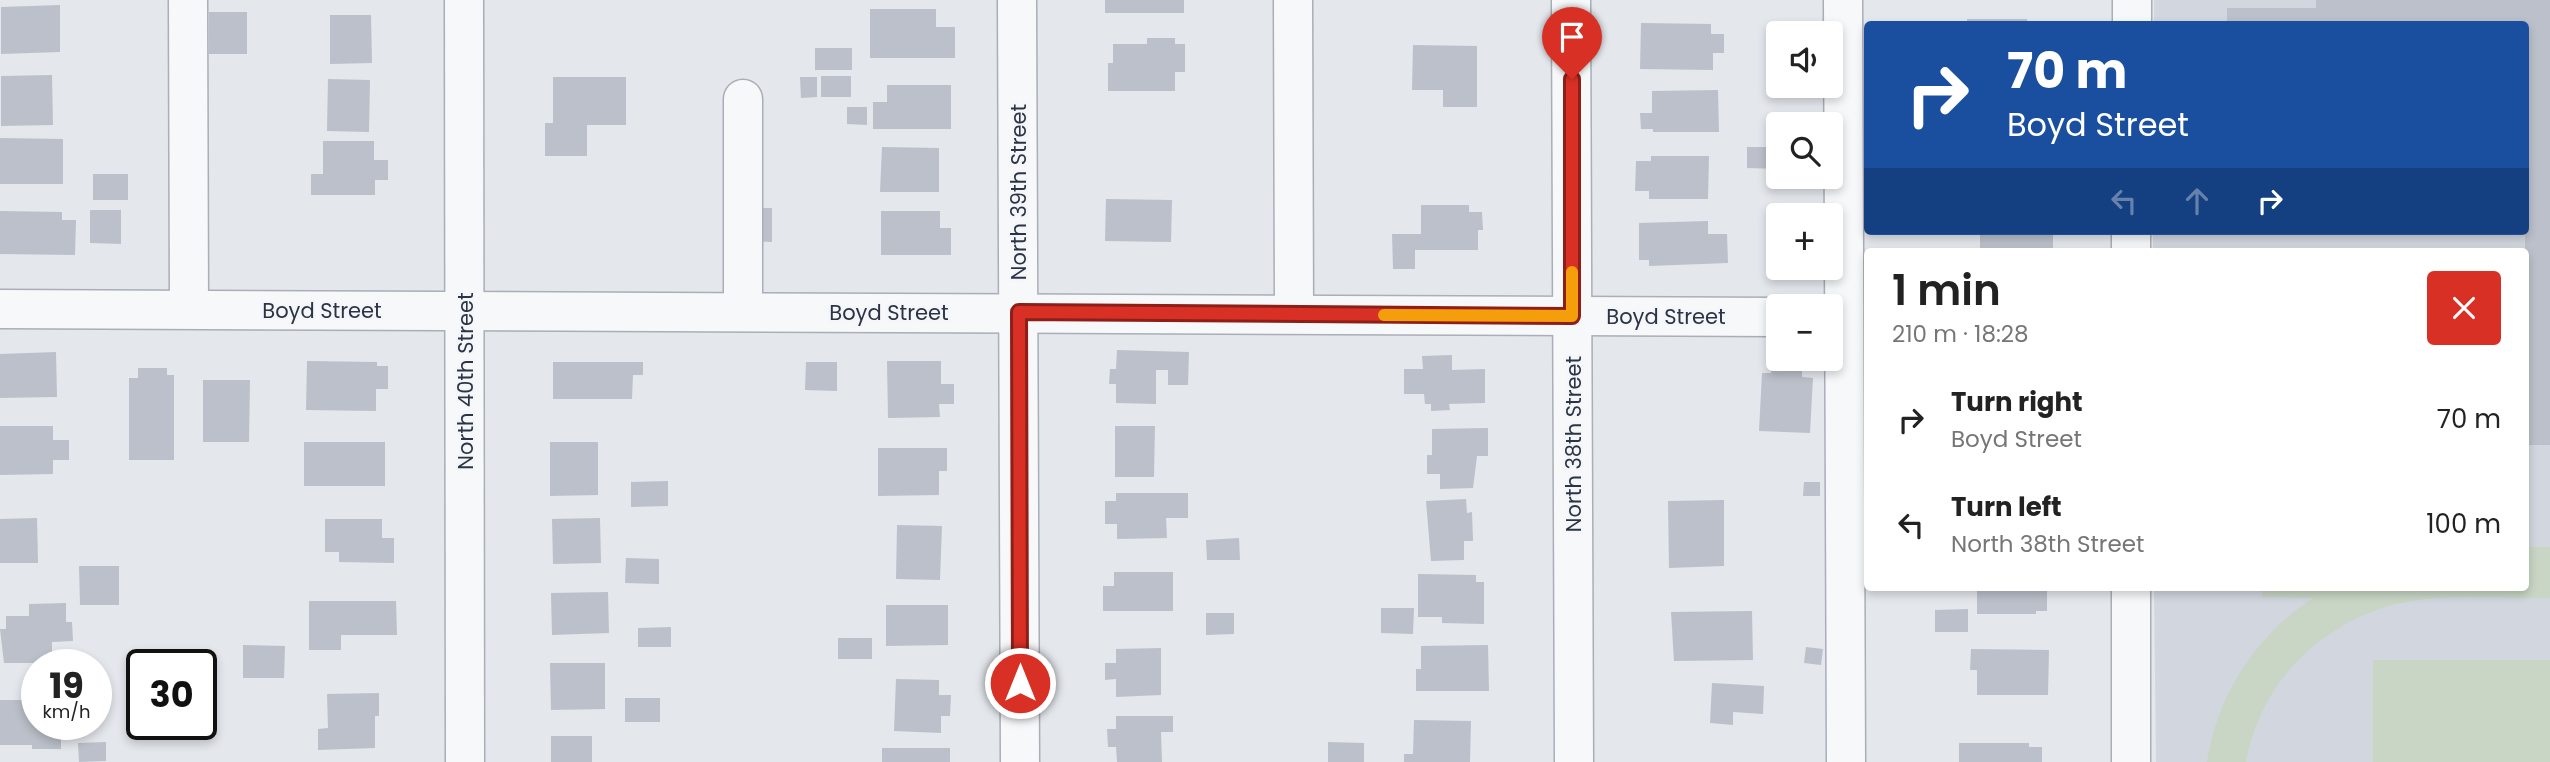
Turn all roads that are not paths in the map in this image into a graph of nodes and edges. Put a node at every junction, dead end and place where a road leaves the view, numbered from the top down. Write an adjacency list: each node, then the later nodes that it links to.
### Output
1 (188, 0): 11 (street)
2 (464, 0): 12 (street, North 40th Street)
3 (1017, 0): 14 (street, North 39th Street)
4 (1293, 0): 15 (street)
5 (1571, 0): 16 (street, North 38th Street)
6 (1843, 0): 18 (street)
7 (2132, 0): 8 (street)
8 (2132, 21)
9 (743, 99): 13 (street)
10 (0, 309): 11 (street, Boyd Street)
11 (189, 309): 12 (street, Boyd Street)
12 (465, 311): 13 (street, Boyd Street); 20 (street, North 40th Street)
13 (743, 312): 14 (street, Boyd Street)
14 (1019, 312): 15 (street, Boyd Street); 21 (street, North 39th Street)
15 (1294, 314): 16 (street, Boyd Street)
16 (1572, 316): 17 (street, Boyd Street); 22 (street, North 38th Street)
17 (1766, 317)
18 (1847, 317): 23 (street)
19 (2131, 591): 24 (street)
20 (465, 762)
21 (1020, 762)
22 (1574, 762)
23 (1846, 762)
24 (2131, 762)

